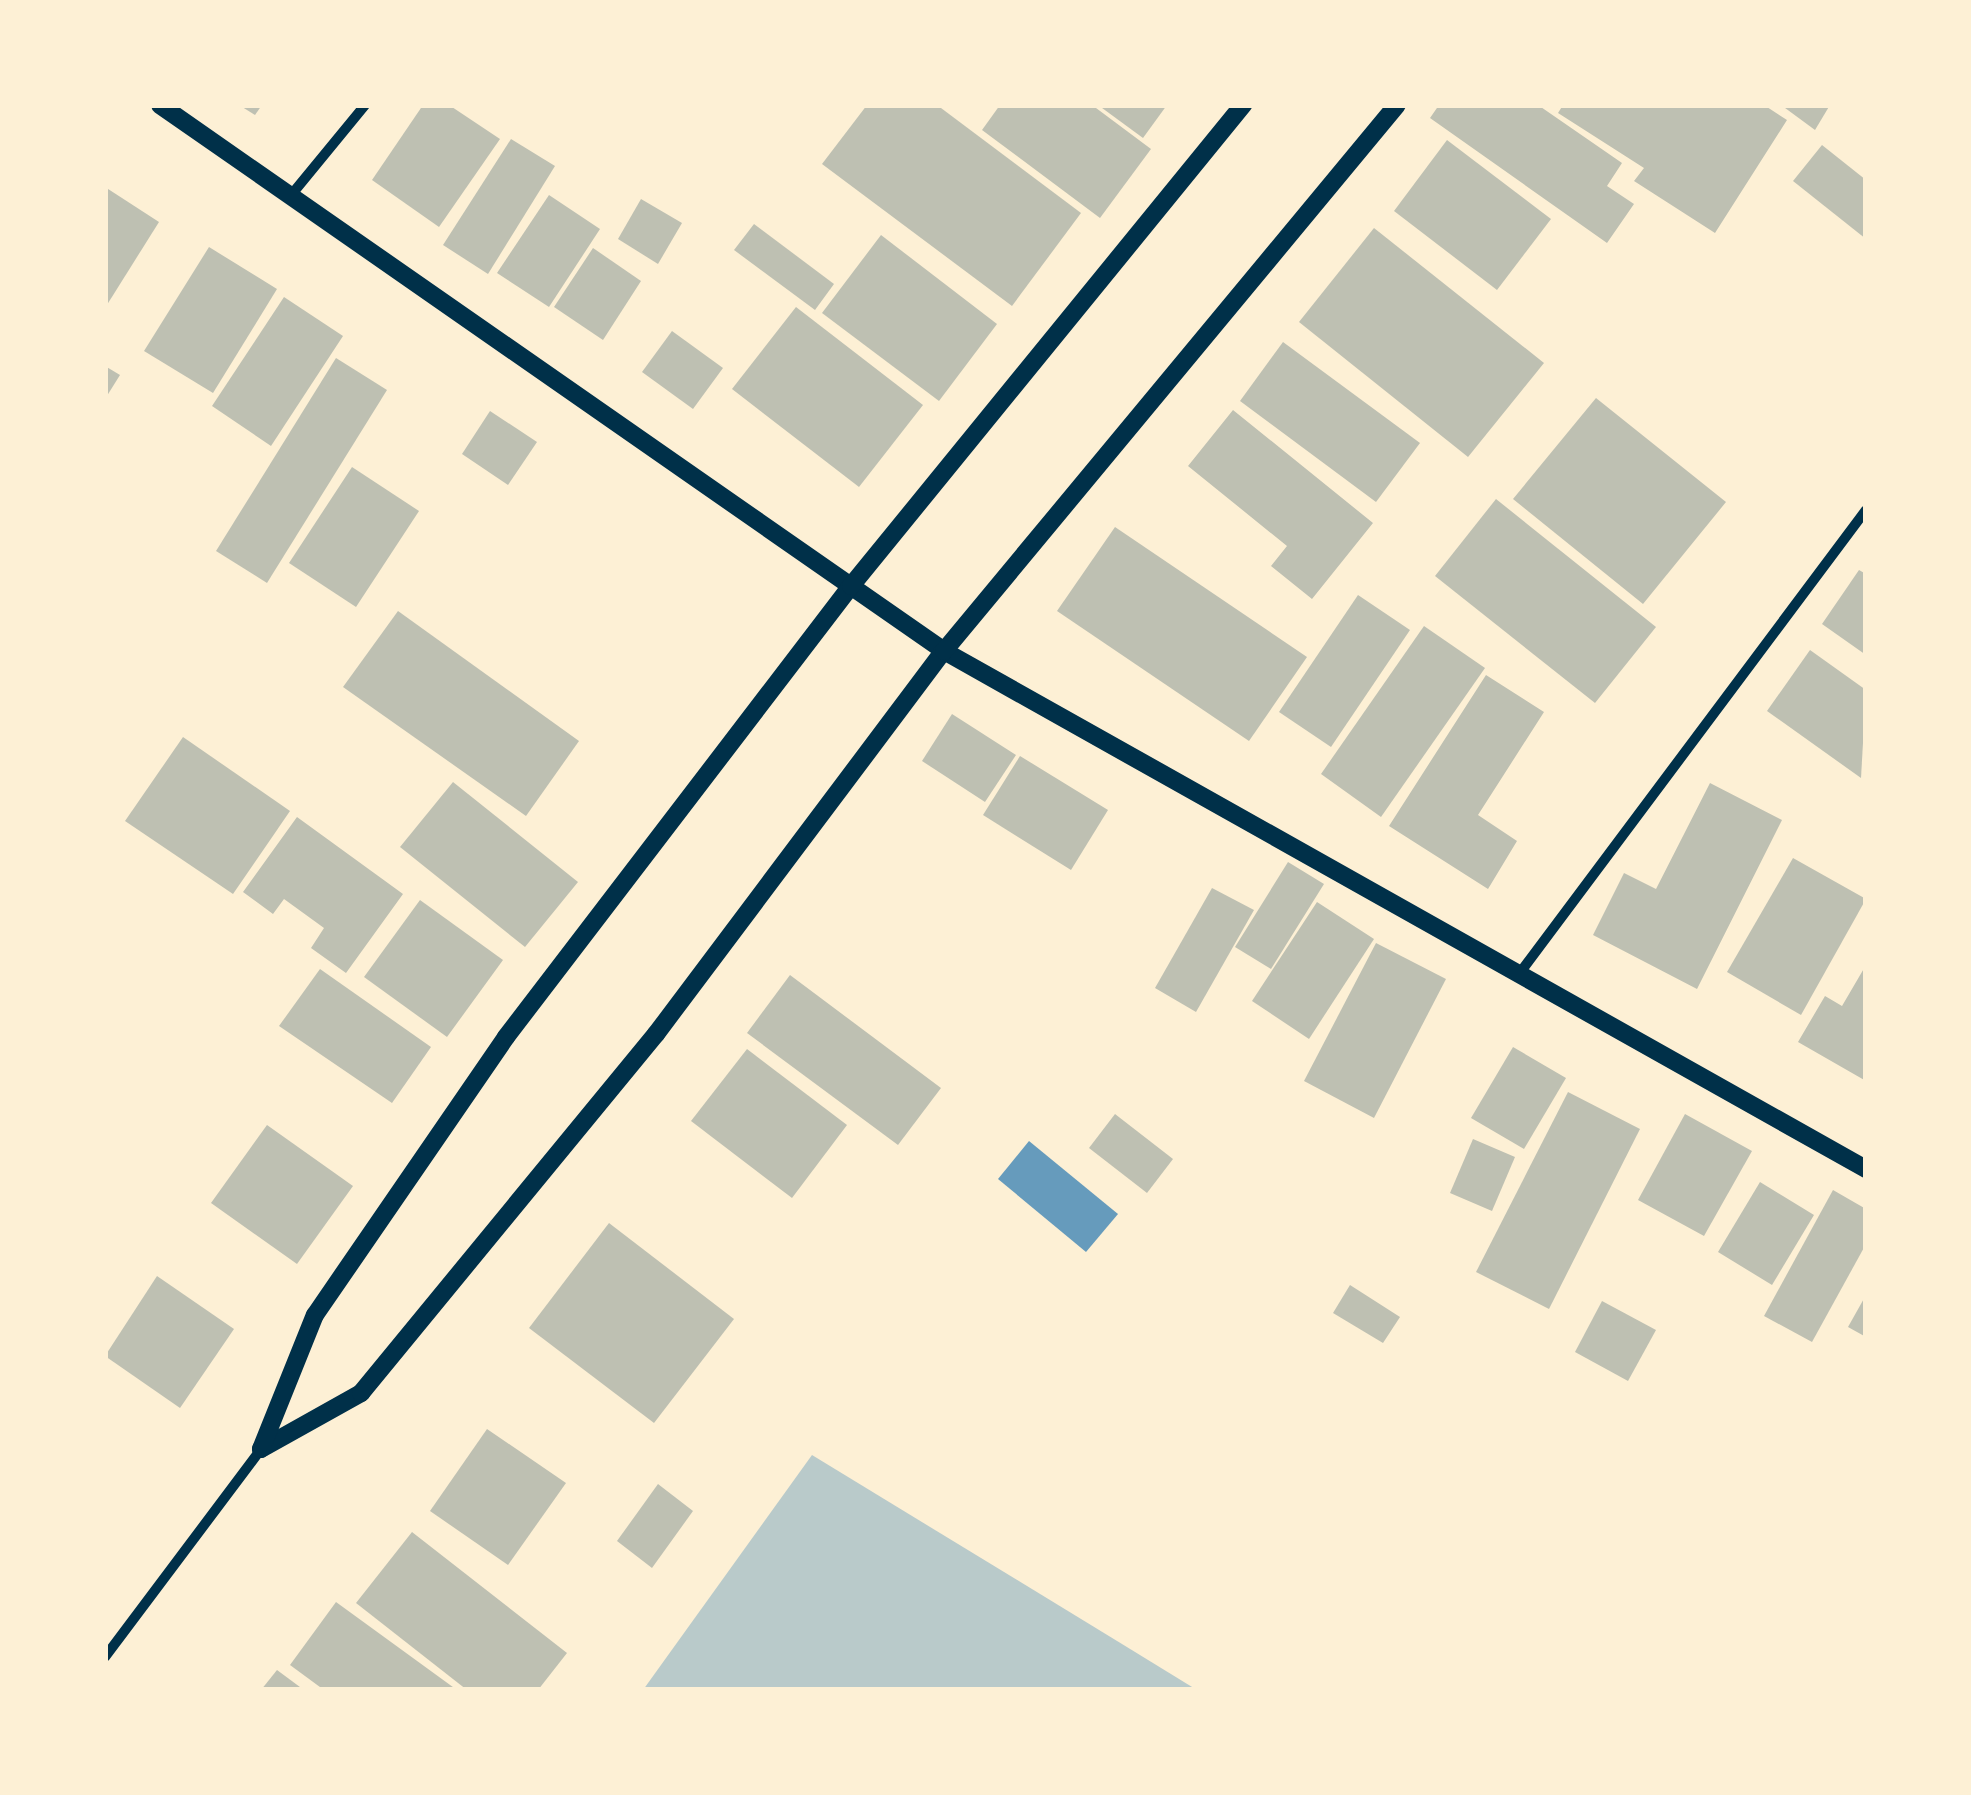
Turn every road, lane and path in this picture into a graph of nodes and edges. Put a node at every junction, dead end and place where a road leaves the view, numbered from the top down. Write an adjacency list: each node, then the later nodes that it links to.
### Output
1 (160, 105): 5 (street)
2 (365, 105): 5 (street)
3 (1243, 105): 7 (street)
4 (1397, 105): 8 (street)
5 (292, 194): 7 (street)
6 (1866, 510): 9 (street)
7 (851, 586): 8 (street); 11 (street)
8 (944, 651): 9 (street); 11 (street)
9 (1519, 974): 10 (street)
10 (1866, 1169)
11 (260, 1449): 12 (street)
12 (105, 1658)

